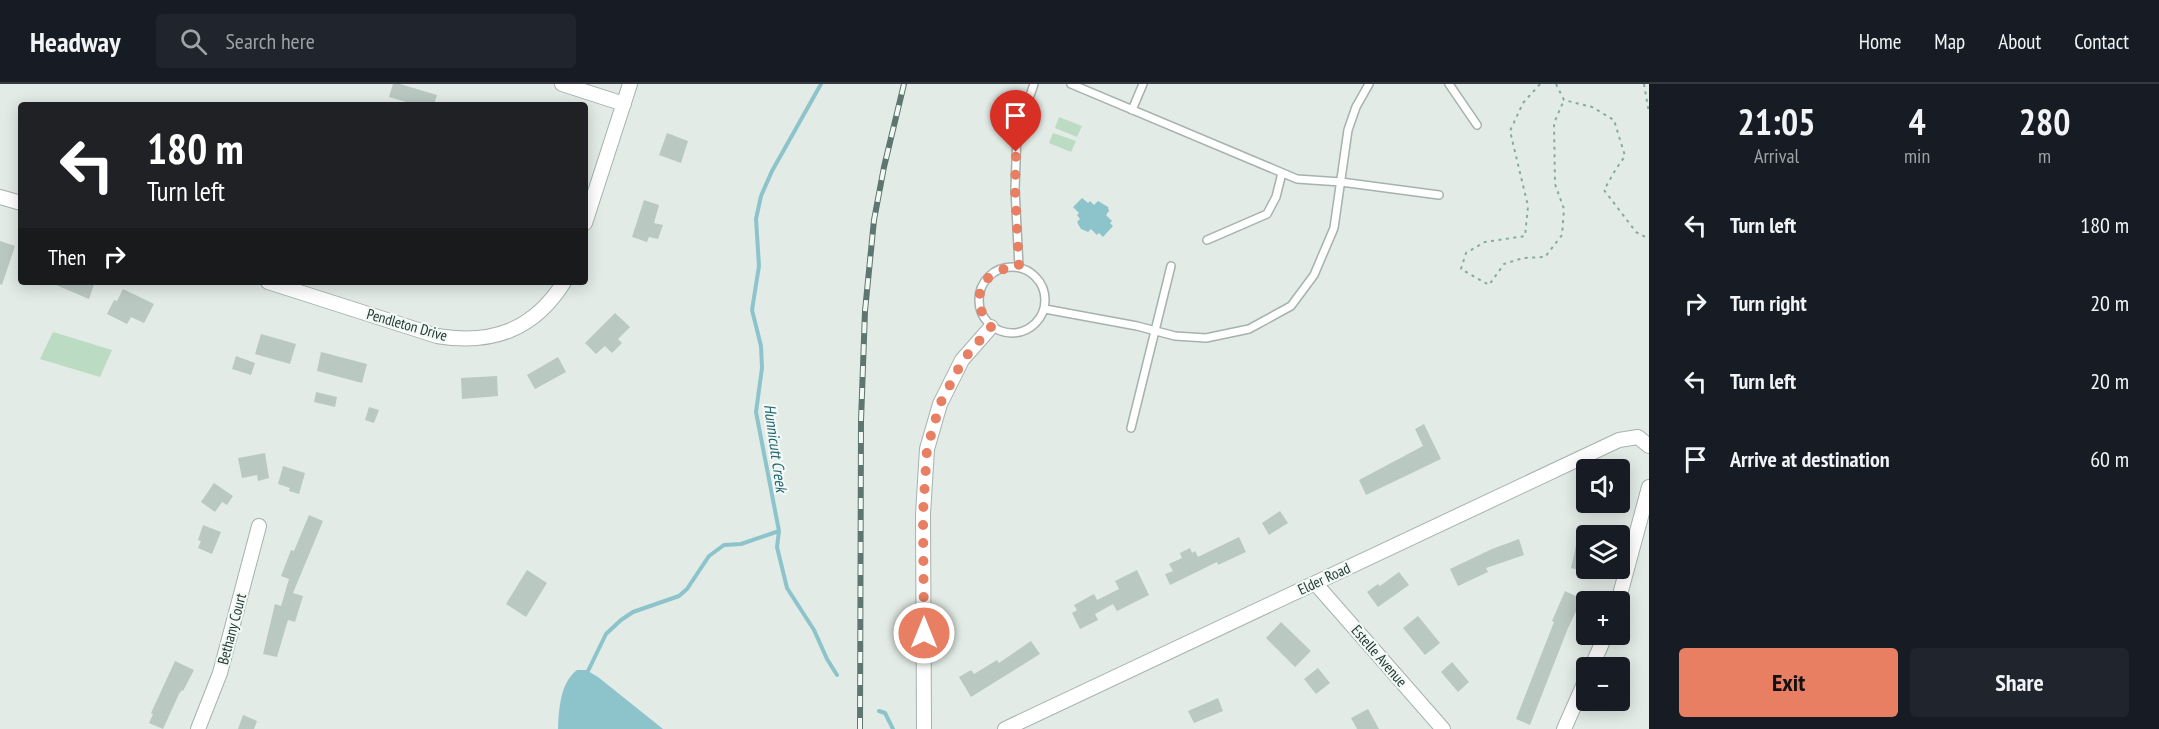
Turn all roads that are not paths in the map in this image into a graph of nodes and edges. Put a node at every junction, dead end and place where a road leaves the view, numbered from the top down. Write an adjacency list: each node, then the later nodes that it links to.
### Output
1 (562, 84): 8 (street)
2 (630, 84): 8 (street)
3 (1034, 84): 19 (lane)
4 (1071, 84): 9 (lane)
5 (1143, 84): 9 (lane)
6 (1369, 84): 12 (lane)
7 (1449, 84): 10 (lane)
8 (624, 104): 16 (street)
9 (1132, 110): 11 (lane)
10 (1477, 125)
11 (1282, 173): 12 (lane); 17 (lane)
12 (1341, 182): 13 (lane); 24 (lane)
13 (1439, 195)
14 (0, 197): 15 (street)
15 (18, 202)
16 (588, 214)
17 (1207, 240)
18 (1171, 266): 24 (lane)
19 (1019, 267): 22 (lane); 23 (lane)
20 (277, 285): 21 (street, Pendleton Drive)
21 (562, 285)
22 (1045, 309): 23 (lane); 24 (lane)
23 (991, 327): 33 (street)
24 (1155, 331): 25 (lane)
25 (1131, 428)
26 (1646, 443): 29 (street, Elder Road)
27 (1649, 487): 30 (street)
28 (259, 526): 32 (street, Bethany Court)
29 (1315, 583): 34 (street, Elder Road); 35 (street, Estelle Avenue)
30 (1620, 591)
31 (1576, 702): 36 (street)
32 (198, 729)
33 (924, 729)
34 (1005, 729)
35 (1443, 729)
36 (1564, 729)

